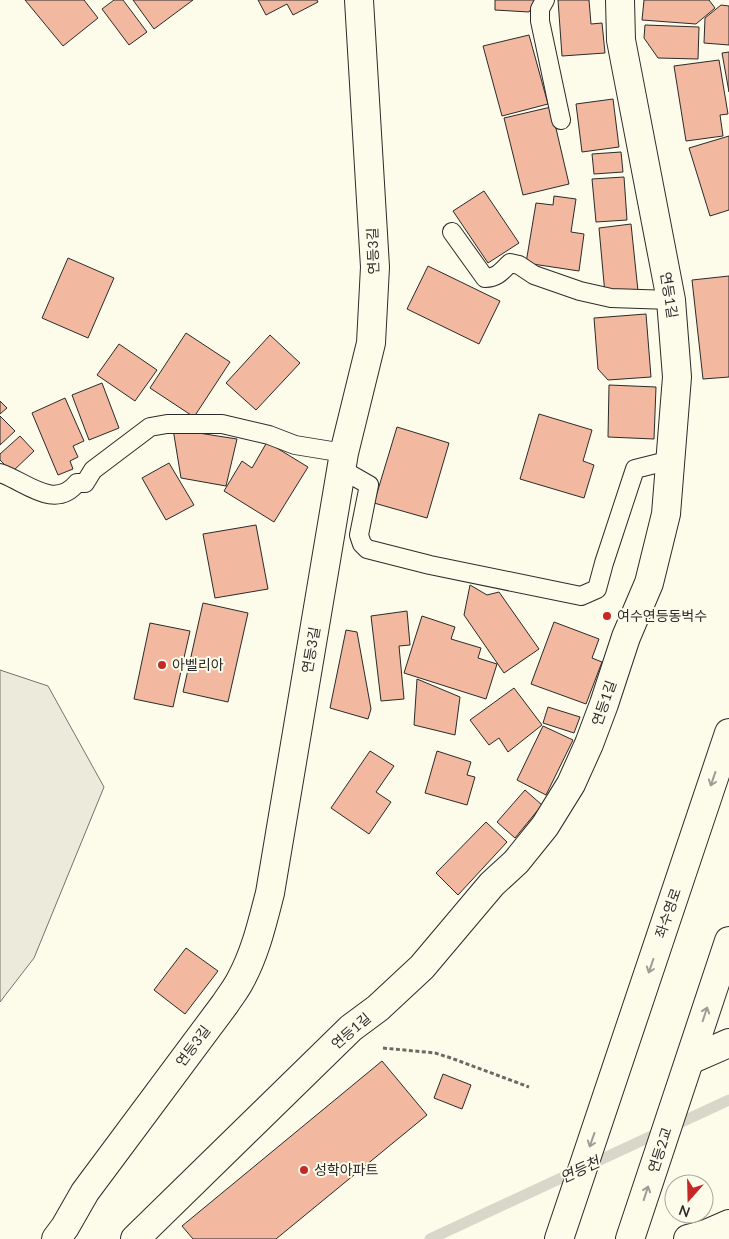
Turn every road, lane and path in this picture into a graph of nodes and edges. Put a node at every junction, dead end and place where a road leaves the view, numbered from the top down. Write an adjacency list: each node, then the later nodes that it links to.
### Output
1 (359, 0): 8 (street, 연등3길)
2 (544, 0): 4 (lane)
3 (620, 0): 6 (street, 연등1길)
4 (561, 120)
5 (452, 232): 6 (lane)
6 (671, 300): 7 (street, 연등1길)
7 (671, 460): 8 (lane); 18 (street, 연등1길)
8 (342, 461): 9 (lane); 17 (street, 연등3길)
9 (0, 473)
10 (729, 733): 19 (street, 좌수영로, one-way to 19)
11 (729, 941): 14 (street, one-way to 11)
12 (729, 1043): 14 (street)
13 (381, 1047): 15 (path)
14 (690, 1060): 20 (street, 연등2교, one-way to 14)
15 (529, 1087)
16 (729, 1224): 21 (street)
17 (56, 1239)
18 (135, 1239)
19 (559, 1239)
20 (630, 1239)
21 (688, 1239)

